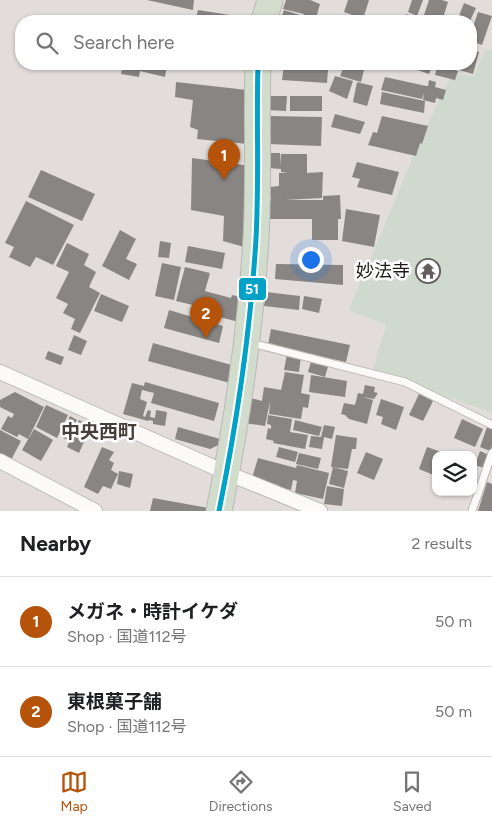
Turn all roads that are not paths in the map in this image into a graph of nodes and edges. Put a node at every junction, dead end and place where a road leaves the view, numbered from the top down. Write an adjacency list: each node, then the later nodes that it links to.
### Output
1 (270, 0): 2 (highway)
2 (266, 15)
3 (258, 70): 4 (highway)
4 (246, 342): 6 (lane); 9 (highway)
5 (0, 372): 9 (street)
6 (492, 425)
7 (492, 453): 13 (lane)
8 (0, 461): 10 (street)
9 (227, 473): 11 (highway); 12 (street)
10 (94, 511)
11 (219, 511)
12 (320, 511)
13 (472, 511)

